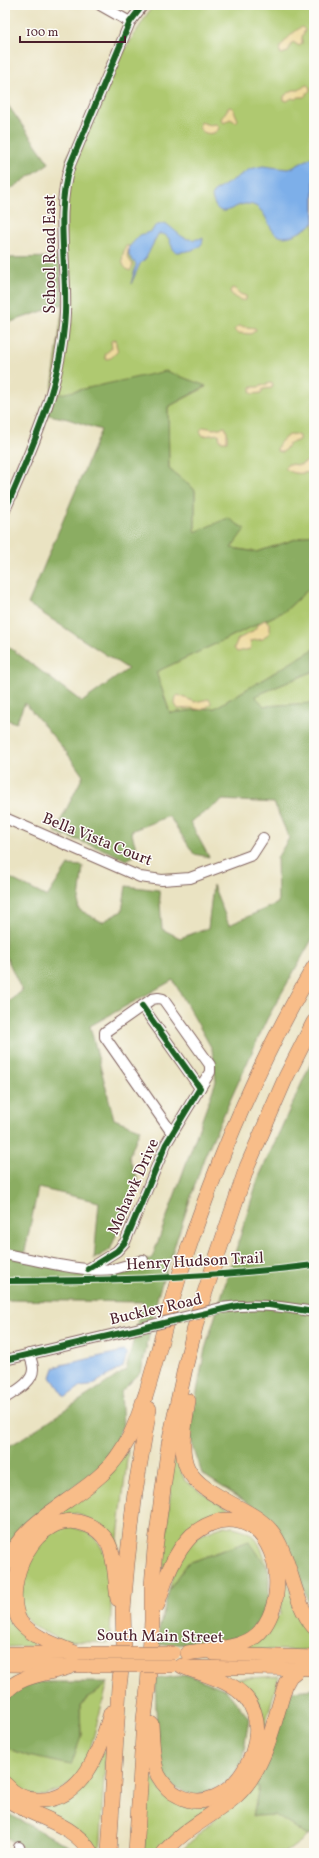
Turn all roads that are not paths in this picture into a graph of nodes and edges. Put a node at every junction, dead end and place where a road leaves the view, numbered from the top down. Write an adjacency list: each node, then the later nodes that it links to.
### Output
1 (100, 5): 3 (street)
2 (143, 5): 3 (street, School Road East)
3 (130, 22): 4 (street, School Road East)
4 (5, 510)
5 (5, 818): 6 (street, Bella Vista Court)
6 (263, 838)
7 (314, 967): 18 (highway)
8 (142, 1006): 10 (street); 10 (street, Mohawk Drive); 11 (street, Mohawk Drive)
9 (314, 1022): 15 (highway)
10 (200, 1088): 11 (street, Mohawk Drive)
11 (172, 1133): 14 (street, Mohawk Drive)
12 (5, 1254): 14 (street)
13 (143, 1260): 14 (street)
14 (88, 1269)
15 (208, 1288): 22 (highway); 23 (highway)
16 (314, 1312): 17 (street, Buckley Road, bridge)
17 (30, 1354): 19 (street, Buckley Road); 20 (street)
18 (158, 1357): 21 (highway); 24 (highway)
19 (5, 1360)
20 (5, 1398)
21 (5, 1565)
22 (152, 1621): 28 (highway); 32 (highway)
23 (314, 1627)
24 (124, 1645): 27 (highway); 31 (highway)
25 (5, 1653): 27 (main road, South Main Street)
26 (314, 1657): 28 (main road, South Main Street)
27 (73, 1659): 28 (main road, South Main Street, bridge); 29 (main road, South Main Street); 33 (highway)
28 (179, 1660): 30 (main road, South Main Street); 32 (highway)
29 (5, 1665)
30 (307, 1668): 39 (highway)
31 (118, 1687): 34 (highway); 37 (highway)
32 (148, 1688): 38 (highway)
33 (5, 1693)
34 (5, 1784)
35 (5, 1798): 36 (highway)
36 (91, 1853)
37 (109, 1853)
38 (136, 1853)
39 (164, 1853)

